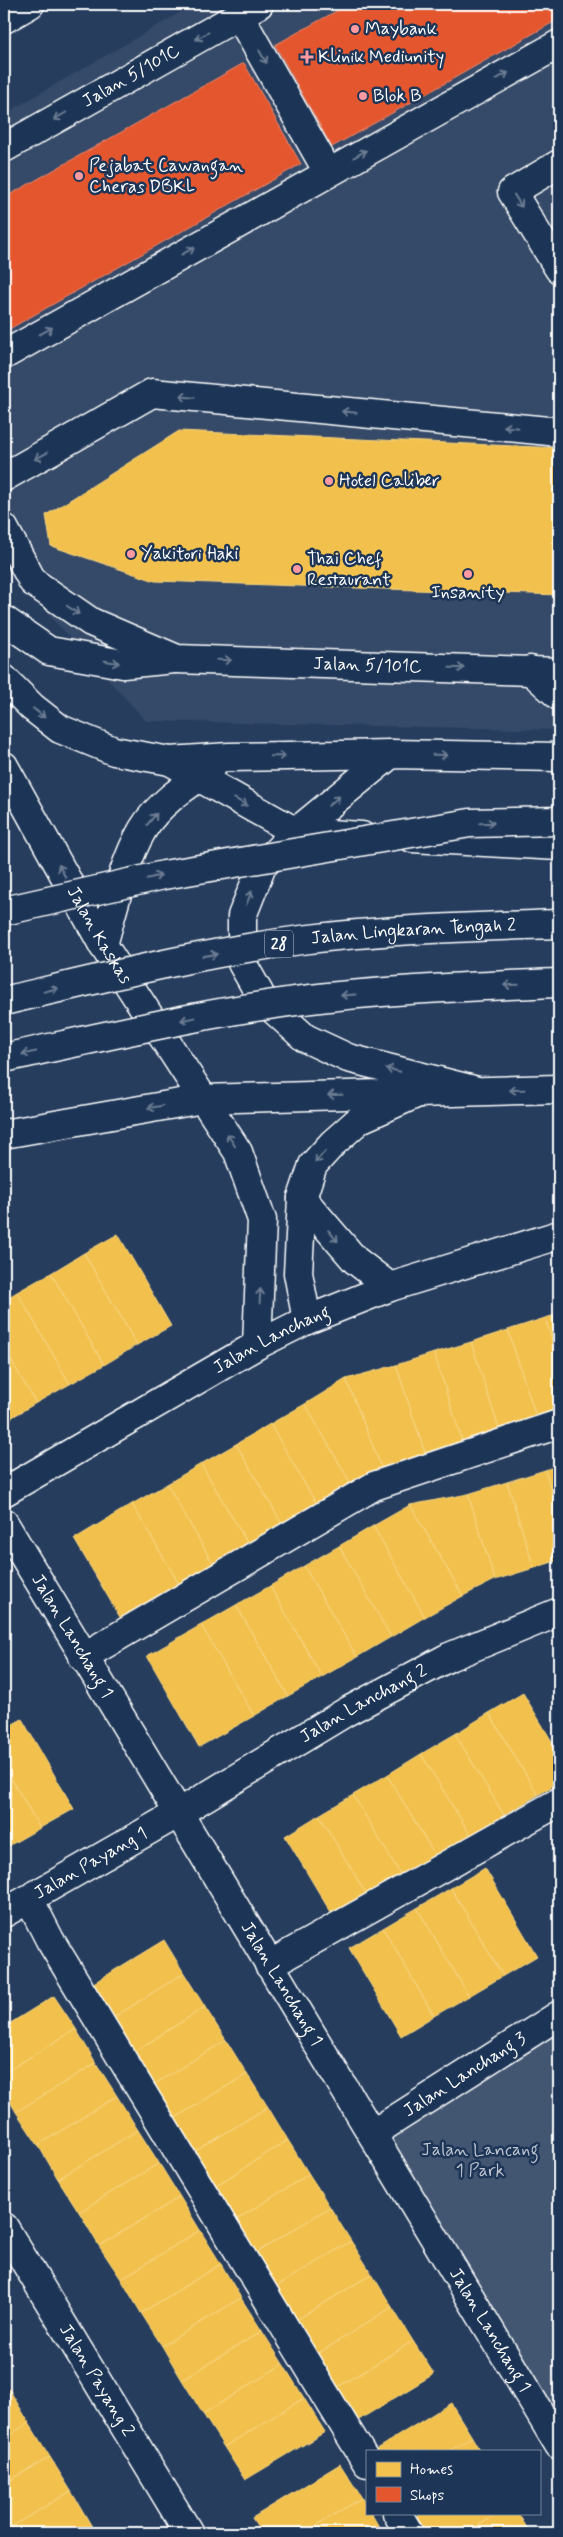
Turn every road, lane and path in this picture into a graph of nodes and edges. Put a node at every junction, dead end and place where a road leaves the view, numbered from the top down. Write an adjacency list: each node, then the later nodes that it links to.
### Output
1 (30, 4): 3 (main road)
2 (249, 9): 5 (main road, Jalan 5/101C, one-way to 5); 7 (main road, one-way to 7)
3 (4, 19)
4 (559, 44): 7 (main road, one-way to 4)
5 (4, 148)
6 (559, 164): 8 (main road, one-way to 8)
7 (328, 172): 9 (main road, one-way to 7)
8 (559, 269)
9 (4, 355)
10 (559, 432): 11 (main road, one-way to 11)
11 (4, 477)
12 (4, 528): 14 (main road, Jalan 5/101C, one-way to 14)
13 (4, 620): 14 (main road, Jalan 5/101C, one-way to 14)
14 (177, 659): 15 (main road, Jalan 5/101C, one-way to 15)
15 (530, 670): 16 (main road, Jalan 5/101C); 18 (main road)
16 (559, 672)
17 (4, 680): 22 (main road, one-way to 22)
18 (559, 696)
19 (391, 754): 20 (main road, one-way to 19); 21 (main road, one-way to 21); 26 (main road, one-way to 19)
20 (229, 757): 22 (main road); 24 (main road)
21 (559, 757)
22 (170, 761): 24 (main road)
23 (4, 766): 30 (main road, Jalan Kaskas, one-way to 23)
24 (198, 778): 26 (main road, one-way to 26); 30 (main road, one-way to 24)
25 (559, 821): 28 (main road, one-way to 25, bridge)
26 (296, 832): 27 (main road); 35 (main road, one-way to 26)
27 (559, 846)
28 (4, 911)
29 (559, 924): 32 (main road, Jalan Lingkaran Tengah 2 / 28, one-way to 29, bridge)
30 (103, 945): 37 (main road, Jalan Kaskas)
31 (559, 983): 33 (main road, one-way to 33, bridge)
32 (4, 1001)
33 (4, 1058)
34 (559, 1089): 35 (main road, one-way to 35)
35 (474, 1090): 36 (main road)
36 (418, 1093): 37 (main road, one-way to 37); 39 (main road, one-way to 39)
37 (203, 1099): 38 (main road, one-way to 38); 43 (main road, Jalan Kaskas, one-way to 37)
38 (4, 1134)
39 (302, 1198): 41 (main road, one-way to 41); 42 (main road)
40 (559, 1235): 41 (main road, Jalan Lanchang)
41 (390, 1287): 42 (main road, Jalan Lanchang)
42 (307, 1320): 43 (main road, Jalan Lanchang)
43 (257, 1345): 45 (main road, Jalan Lanchang)
44 (559, 1424): 48 (main road)
45 (4, 1492)
46 (4, 1523): 48 (main road, Jalan Lanchang 1)
47 (559, 1612): 50 (main road, Jalan Lanchang 2)
48 (83, 1657): 50 (main road, Jalan Lanchang 1)
49 (559, 1802): 53 (main road)
50 (177, 1814): 51 (main road, Jalan Payang 1); 53 (main road, Jalan Lanchang 1)
51 (29, 1899): 52 (main road, Jalan Payang 1); 58 (main road)
52 (4, 1913)
53 (269, 1965): 55 (main road, Jalan Lanchang 1)
54 (559, 2015): 55 (main road, Jalan Lanchang 3)
55 (372, 2134): 57 (main road, Jalan Lanchang 1)
56 (4, 2227): 60 (main road, Jalan Payang 2)
57 (559, 2445)
58 (366, 2461)
59 (398, 2514): 61 (main road)
60 (189, 2533)
61 (409, 2533)

